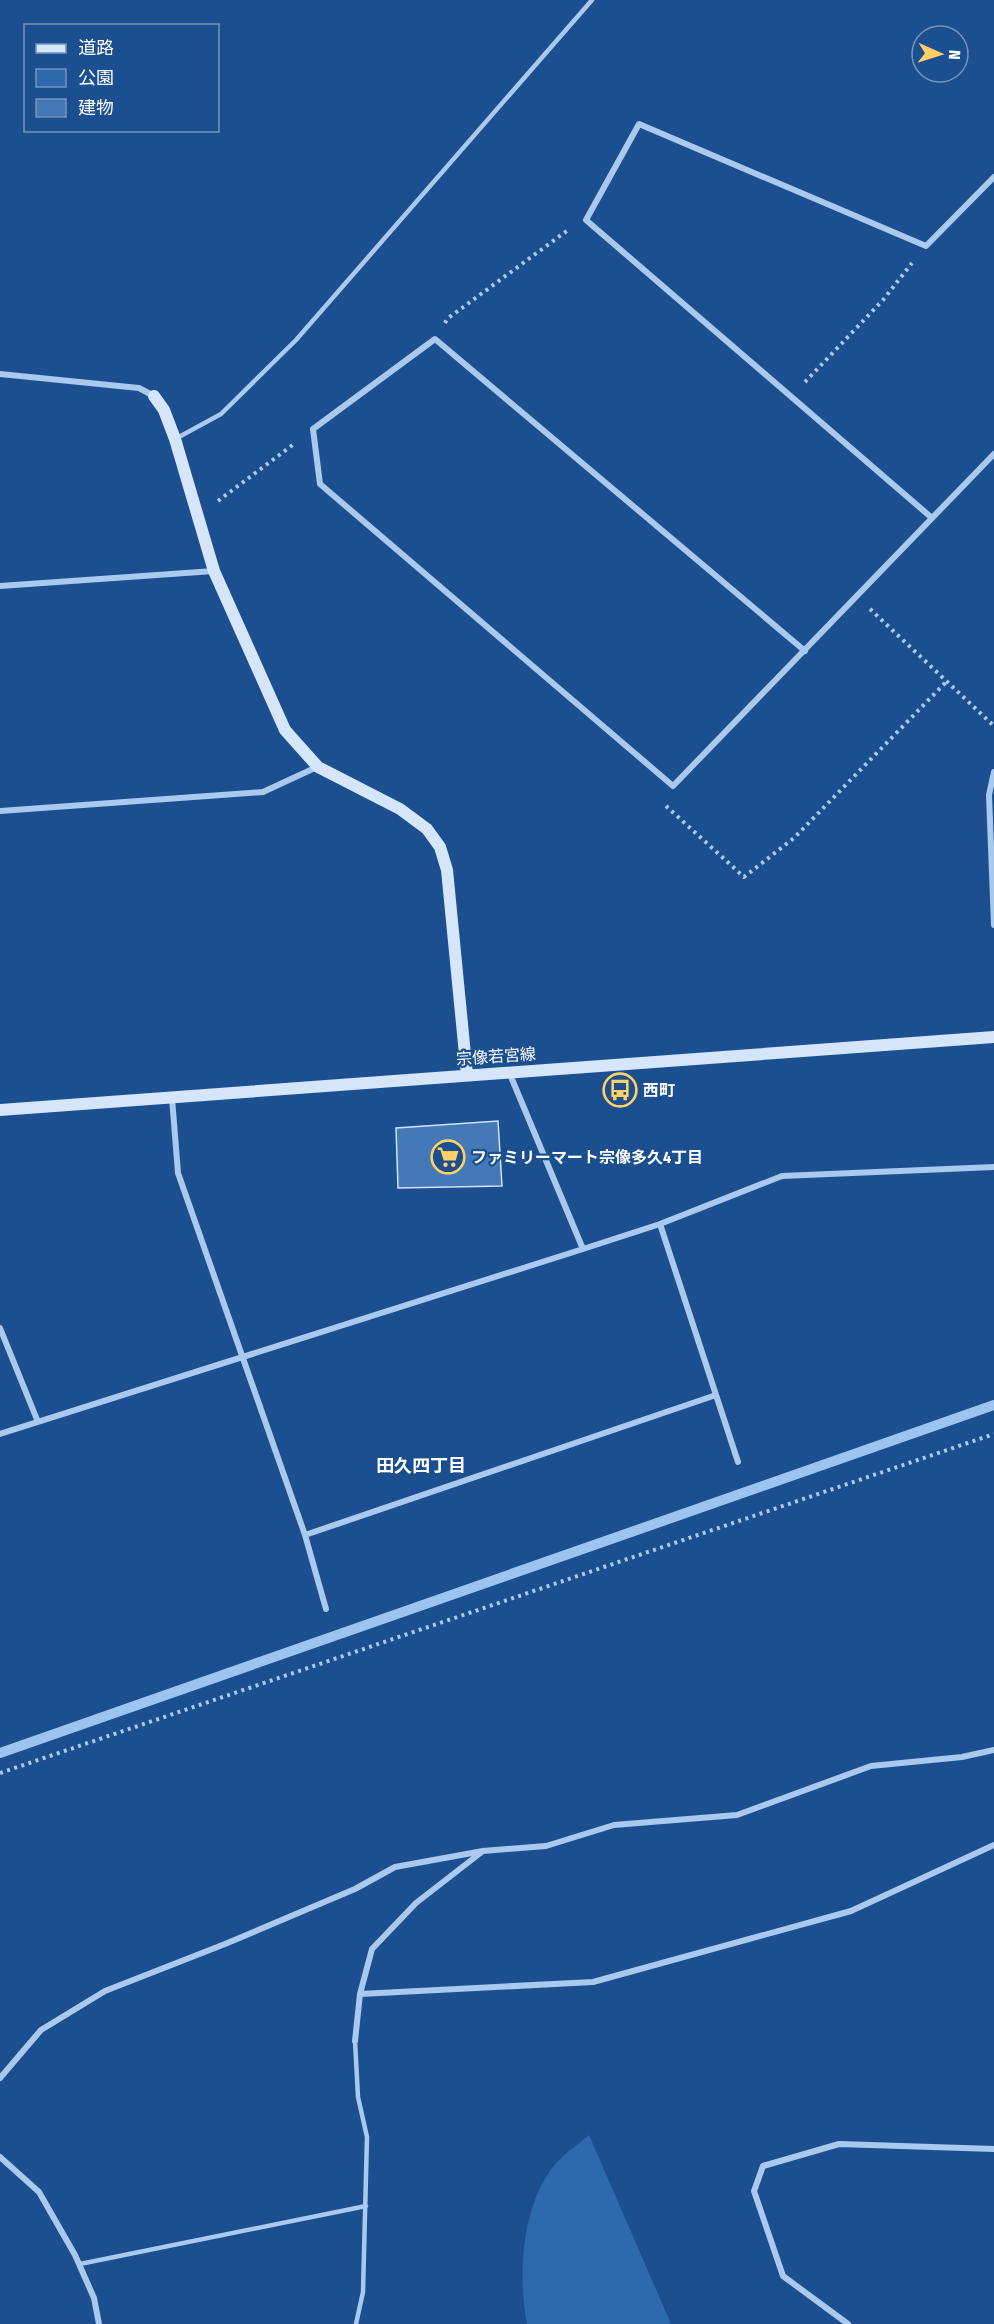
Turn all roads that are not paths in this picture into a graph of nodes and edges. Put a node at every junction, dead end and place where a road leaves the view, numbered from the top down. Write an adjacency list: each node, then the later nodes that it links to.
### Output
1 (592, 0): 5 (lane)
2 (994, 177): 7 (street)
3 (0, 374): 4 (street)
4 (154, 396): 5 (main road)
5 (175, 439): 8 (main road)
6 (994, 454): 7 (street)
7 (932, 519): 10 (street)
8 (214, 571): 9 (street); 11 (main road)
9 (0, 586)
10 (805, 651): 10 (street)
11 (318, 767): 13 (street); 17 (main road)
12 (994, 772): 14 (street)
13 (0, 811)
14 (994, 925)
15 (994, 1037): 16 (main road, 宗像若宮線)
16 (509, 1072): 17 (main road, 宗像若宮線); 22 (street)
17 (467, 1075): 18 (main road, 宗像若宮線)
18 (172, 1098): 19 (main road, 宗像若宮線); 24 (street)
19 (0, 1110)
20 (994, 1167): 21 (street)
21 (660, 1224): 22 (street); 25 (street)
22 (583, 1249): 24 (street)
23 (0, 1328): 26 (street)
24 (242, 1357): 26 (street); 29 (street)
25 (716, 1395): 28 (street); 29 (street)
26 (38, 1422): 27 (street)
27 (0, 1434)
28 (738, 1462)
29 (305, 1535): 30 (street)
30 (326, 1609)
31 (994, 1750): 33 (street)
32 (994, 1845): 34 (street)
33 (483, 1851): 34 (street); 36 (street)
34 (360, 1994): 35 (street)
35 (355, 2041): 39 (lane)
36 (0, 2078)
37 (994, 2149): 43 (street)
38 (0, 2157): 40 (street)
39 (366, 2206): 40 (lane); 42 (lane)
40 (80, 2264): 41 (street)
41 (99, 2324)
42 (356, 2324)
43 (848, 2324)

